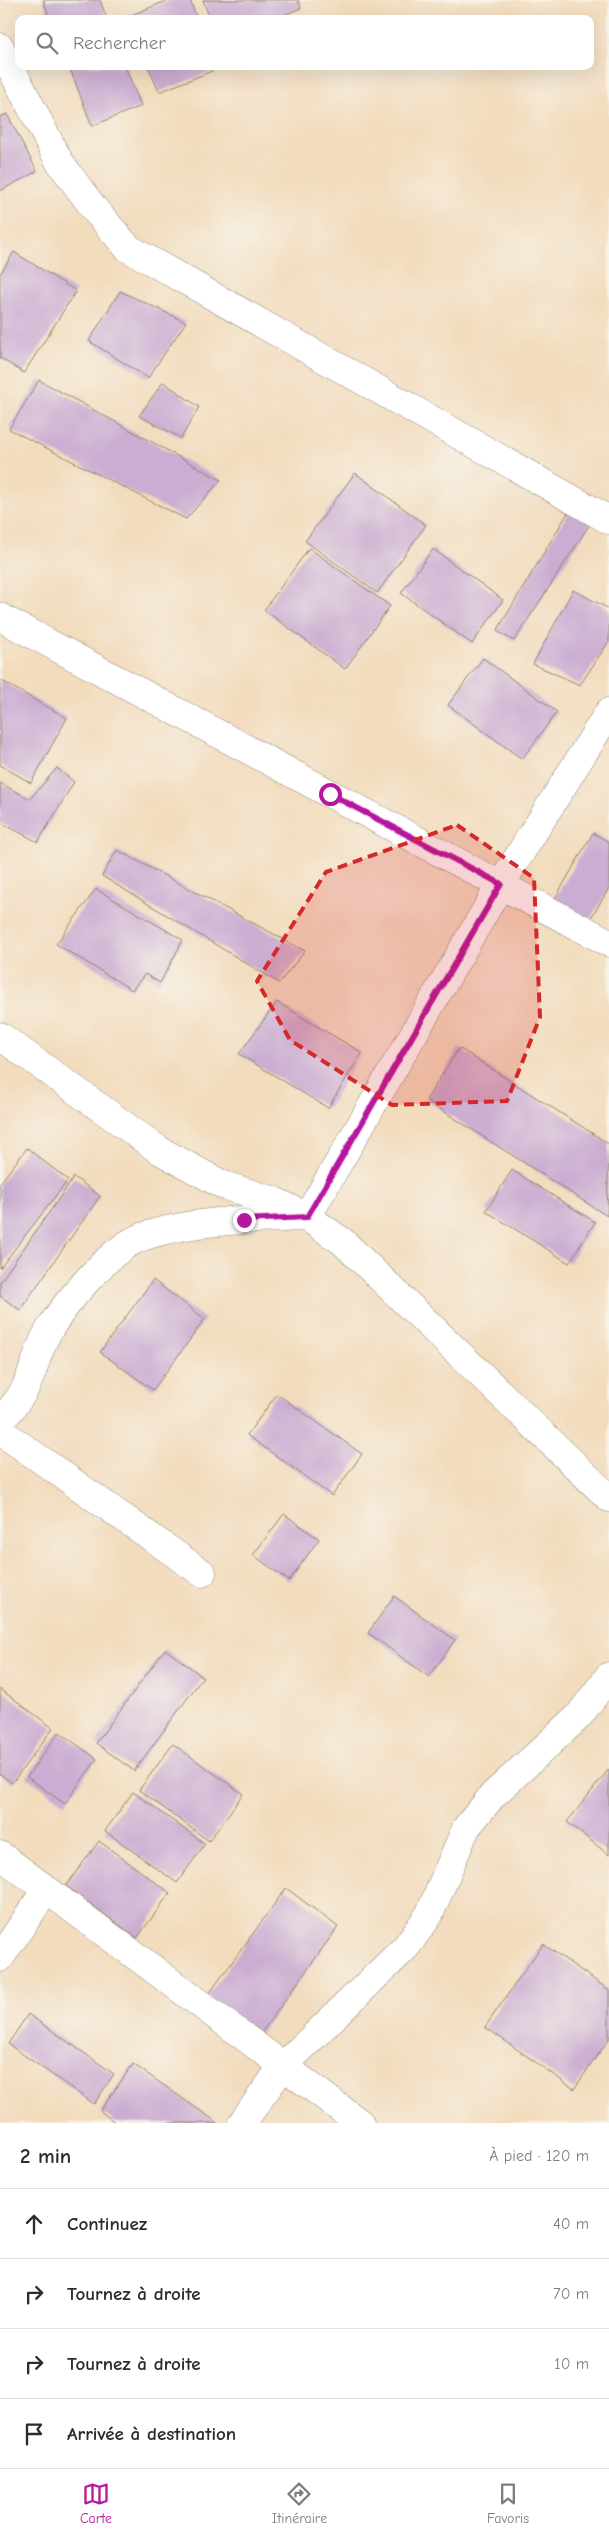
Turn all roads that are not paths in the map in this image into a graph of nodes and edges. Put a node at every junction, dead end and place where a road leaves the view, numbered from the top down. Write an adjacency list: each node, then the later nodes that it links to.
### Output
1 (0, 47): 2 (street)
2 (609, 520)
3 (0, 617): 5 (street)
4 (609, 712): 5 (street)
5 (501, 884): 6 (street); 8 (street)
6 (609, 943)
7 (0, 1036): 8 (street)
8 (307, 1217): 9 (street); 11 (street)
9 (0, 1422)
10 (0, 1430): 12 (street)
11 (609, 1498)
12 (202, 1573)
13 (609, 1676): 17 (street)
14 (0, 1855): 15 (street)
15 (46, 1890): 16 (street); 17 (street)
16 (0, 1958)
17 (282, 2066): 18 (street); 19 (street)
18 (242, 2123)
19 (360, 2123)

